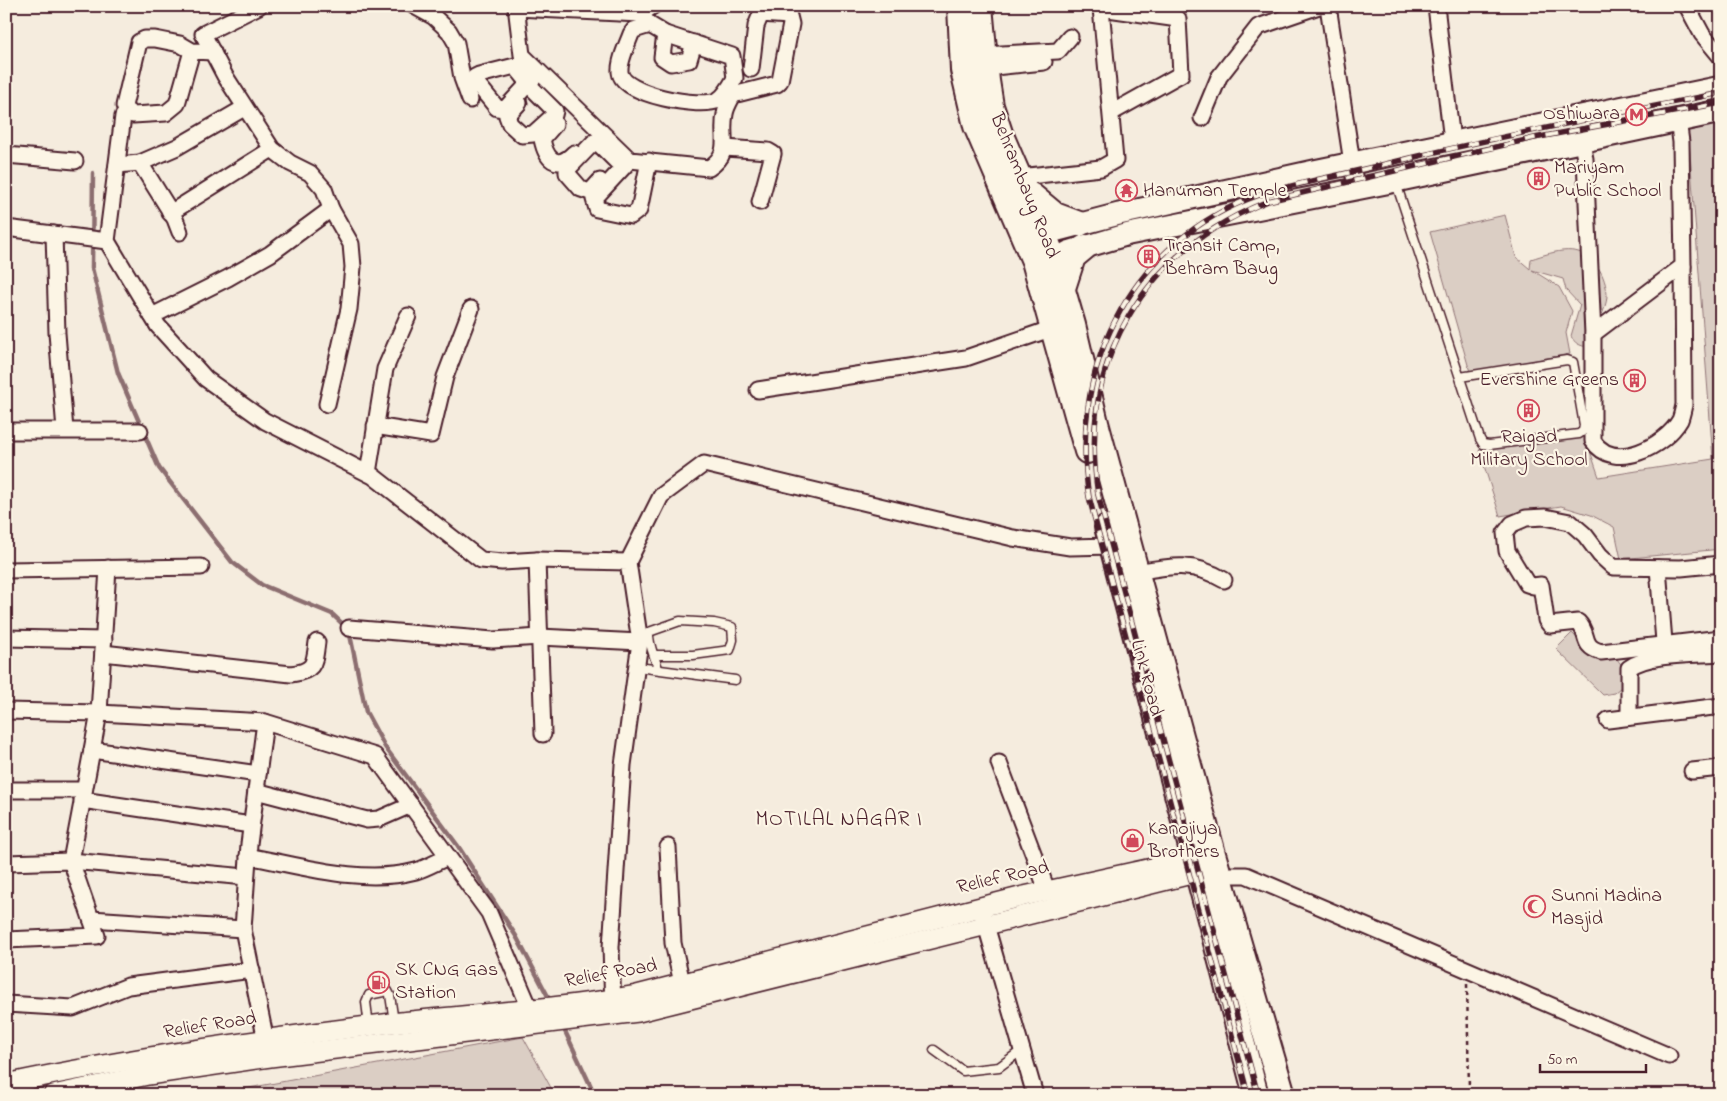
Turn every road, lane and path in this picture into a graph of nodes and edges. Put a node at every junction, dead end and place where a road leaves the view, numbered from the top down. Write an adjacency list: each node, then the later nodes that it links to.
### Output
1 (259, 6): 15 (street)
2 (414, 6): 21 (street)
3 (960, 6): 50 (main road, Behrambaug Road)
4 (980, 6): 18 (main road, Behrambaug Road)
5 (1319, 6): 27 (street)
6 (1328, 6): 38 (street)
7 (1436, 6): 30 (street)
8 (1687, 6): 16 (street)
9 (516, 7): 10 (street); 22 (street)
10 (648, 15): 11 (street); 13 (street)
11 (665, 34): 13 (street); 13 (street)
12 (1070, 37): 18 (street)
13 (694, 43)
14 (192, 51): 14 (street); 15 (street)
15 (213, 52): 23 (street)
16 (1721, 57)
17 (1056, 61): 18 (street)
18 (985, 62): 42 (main road, Behrambaug Road)
19 (750, 69): 32 (street)
20 (1721, 87): 30 (main road)
21 (470, 100)
22 (572, 103): 29 (street); 29 (street)
23 (244, 108): 33 (street); 37 (street)
24 (1721, 112): 28 (main road)
25 (1111, 114): 25 (street); 42 (street)
26 (123, 116): 39 (street)
27 (1202, 118)
28 (1678, 120): 31 (main road); 53 (street)
29 (598, 129): 36 (street)
30 (1452, 141): 38 (main road)
31 (1582, 143): 41 (main road); 59 (street)
32 (725, 148): 40 (street); 44 (street)
33 (272, 150): 45 (street); 46 (street)
34 (6, 155): 35 (street)
35 (75, 161)
36 (623, 161): 40 (street); 40 (street)
37 (140, 163): 39 (street); 46 (street)
38 (1353, 163): 43 (street); 51 (main road)
39 (117, 164): 52 (street)
40 (648, 166)
41 (1396, 182): 43 (main road); 60 (lane)
42 (1023, 184): 50 (main road, Behrambaug Road); 51 (main road)
43 (1356, 189): 51 (main road)
44 (760, 202)
45 (331, 209): 56 (street); 62 (street)
46 (170, 213): 48 (street)
47 (6, 228): 49 (street)
48 (180, 232)
49 (54, 234): 52 (street); 65 (street)
50 (1035, 236): 51 (main road); 54 (main road)
51 (1082, 236): 54 (main road); 54 (main road)
52 (107, 241): 56 (street)
53 (1683, 266): 59 (street); 59 (street)
54 (1052, 270): 58 (main road, Link Road); 76 (main road, Link Road)
55 (471, 309): 63 (street)
56 (152, 316): 67 (street)
57 (408, 316): 63 (street)
58 (1053, 328): 61 (street); 68 (main road, Link Road)
59 (1592, 334)
60 (1460, 377): 60 (lane)
61 (758, 390)
62 (327, 404)
63 (375, 426): 67 (street)
64 (6, 430): 65 (street)
65 (65, 430): 66 (street)
66 (140, 431)
67 (368, 473): 69 (street)
68 (1112, 546): 70 (street); 113 (main road, Link Road)
69 (537, 560): 70 (street); 79 (street)
70 (628, 562): 83 (street)
71 (1721, 564): 74 (street)
72 (201, 567): 73 (street)
73 (108, 568): 75 (street); 84 (street)
74 (1658, 568): 85 (street); 85 (street)
75 (6, 570)
76 (1136, 572): 77 (street); 113 (main road, Link Road)
77 (1224, 580)
78 (349, 628): 79 (street)
79 (540, 637): 83 (street); 97 (street)
80 (6, 638): 84 (street)
81 (1721, 638): 85 (street)
82 (317, 642): 84 (street)
83 (640, 642): 88 (street)
84 (103, 646): 93 (street)
85 (1664, 651): 86 (street); 94 (street)
86 (1721, 653)
87 (655, 655): 87 (lane); 89 (lane)
88 (638, 667): 89 (lane); 125 (street)
89 (658, 669): 90 (lane)
90 (736, 680)
91 (1721, 706): 94 (street)
92 (6, 711): 93 (street)
93 (99, 713): 96 (street); 98 (street)
94 (1628, 717): 95 (street)
95 (1608, 720)
96 (265, 722): 102 (street); 106 (street)
97 (544, 734)
98 (92, 750): 102 (street); 105 (street)
99 (999, 764): 115 (street)
100 (1721, 768): 101 (street)
101 (1692, 771)
102 (258, 774): 104 (street)
103 (6, 790): 105 (street)
104 (256, 791): 106 (street); 107 (street)
105 (83, 795): 107 (street); 111 (street)
106 (411, 805): 110 (street)
107 (251, 824): 109 (street)
108 (668, 847): 123 (street)
109 (248, 856): 110 (street); 114 (street)
110 (448, 857): 126 (street)
111 (71, 861): 112 (street); 114 (street); 117 (street)
112 (6, 863)
113 (1208, 866): 115 (street, Relief Road); 118 (street, Relief Road); 121 (street); 138 (main road, Link Road); 139 (main road, Link Road)
114 (246, 877): 119 (street)
115 (1047, 890): 116 (street, Relief Road)
116 (981, 906): 118 (street); 123 (street, Relief Road)
117 (91, 919): 119 (street); 120 (street)
118 (985, 924): 125 (street, Relief Road); 132 (street)
119 (243, 928): 122 (street)
120 (6, 940)
121 (1467, 968): 133 (street); 135 (path)
122 (252, 970): 124 (street); 130 (street)
123 (682, 983): 125 (street, Relief Road)
124 (6, 1004)
125 (604, 1008): 126 (street, Relief Road)
126 (538, 1016): 127 (street, Relief Road); 129 (street, Relief Road)
127 (394, 1023): 128 (street, Relief Road); 128 (lane)
128 (369, 1026): 129 (street, Relief Road)
129 (345, 1038): 130 (street, Relief Road); 136 (street, Relief Road)
130 (266, 1041): 134 (street, Relief Road)
131 (934, 1050): 132 (lane)
132 (1022, 1050): 137 (street)
133 (1668, 1056)
134 (6, 1084)
135 (1469, 1089)
136 (53, 1095)
137 (1035, 1095)
138 (1256, 1095)
139 (1283, 1095)

